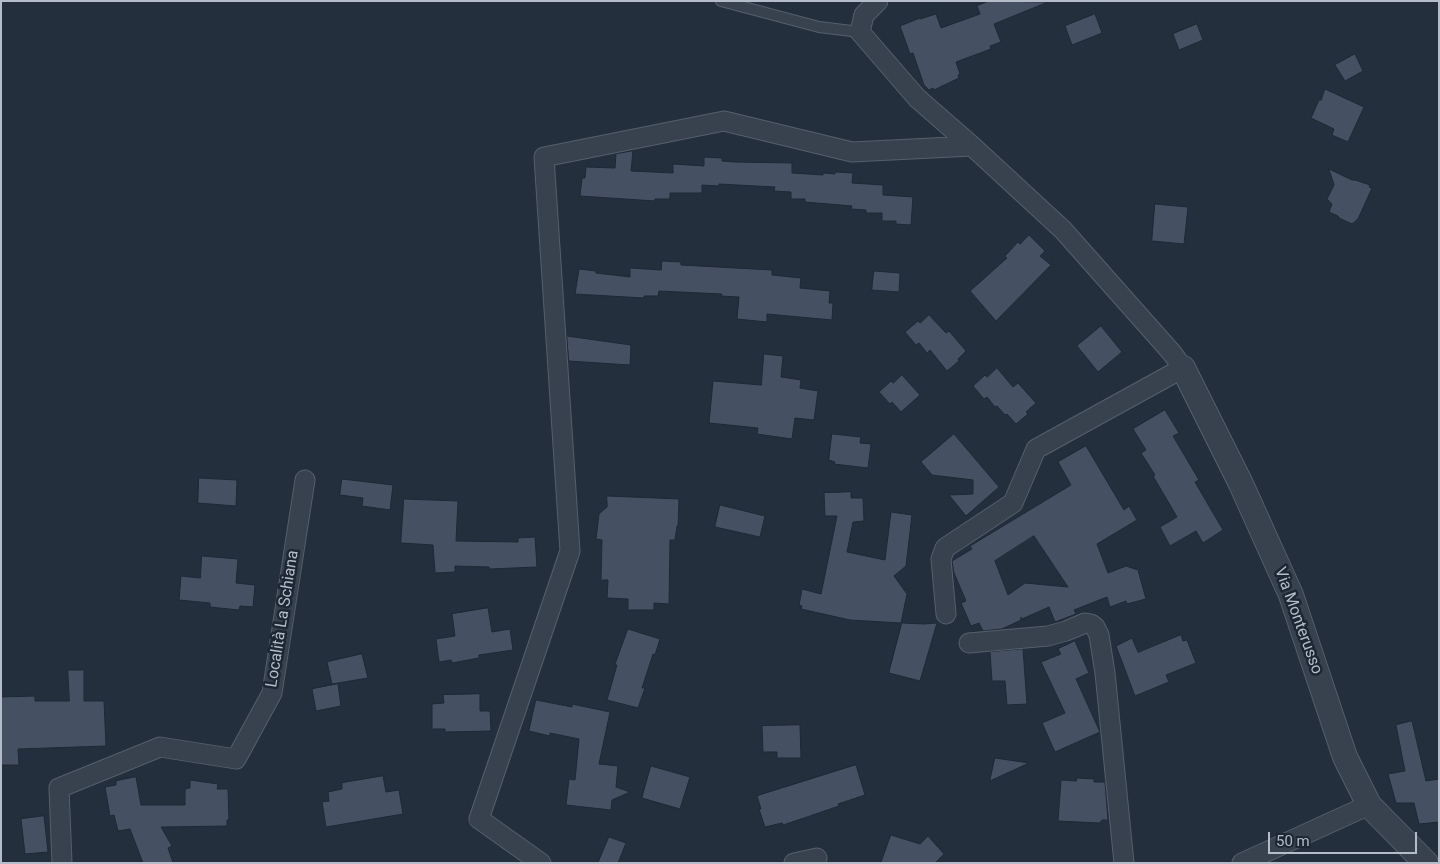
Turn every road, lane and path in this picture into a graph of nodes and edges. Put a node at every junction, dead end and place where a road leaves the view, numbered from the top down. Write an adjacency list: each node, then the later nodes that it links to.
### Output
1 (722, 1): 3 (lane)
2 (878, 1): 3 (street)
3 (860, 32): 4 (street)
4 (972, 146): 5 (street); 12 (street)
5 (1182, 368): 7 (street); 9 (street, Via Monterusso)
6 (305, 480): 11 (street, Località La Schiana)
7 (946, 614)
8 (969, 643): 14 (street)
9 (1368, 805): 15 (street); 16 (street, Via Monterusso)
10 (817, 858): 13 (street)
11 (62, 863)
12 (541, 863)
13 (794, 863)
14 (1124, 863)
15 (1242, 863)
16 (1426, 863)

